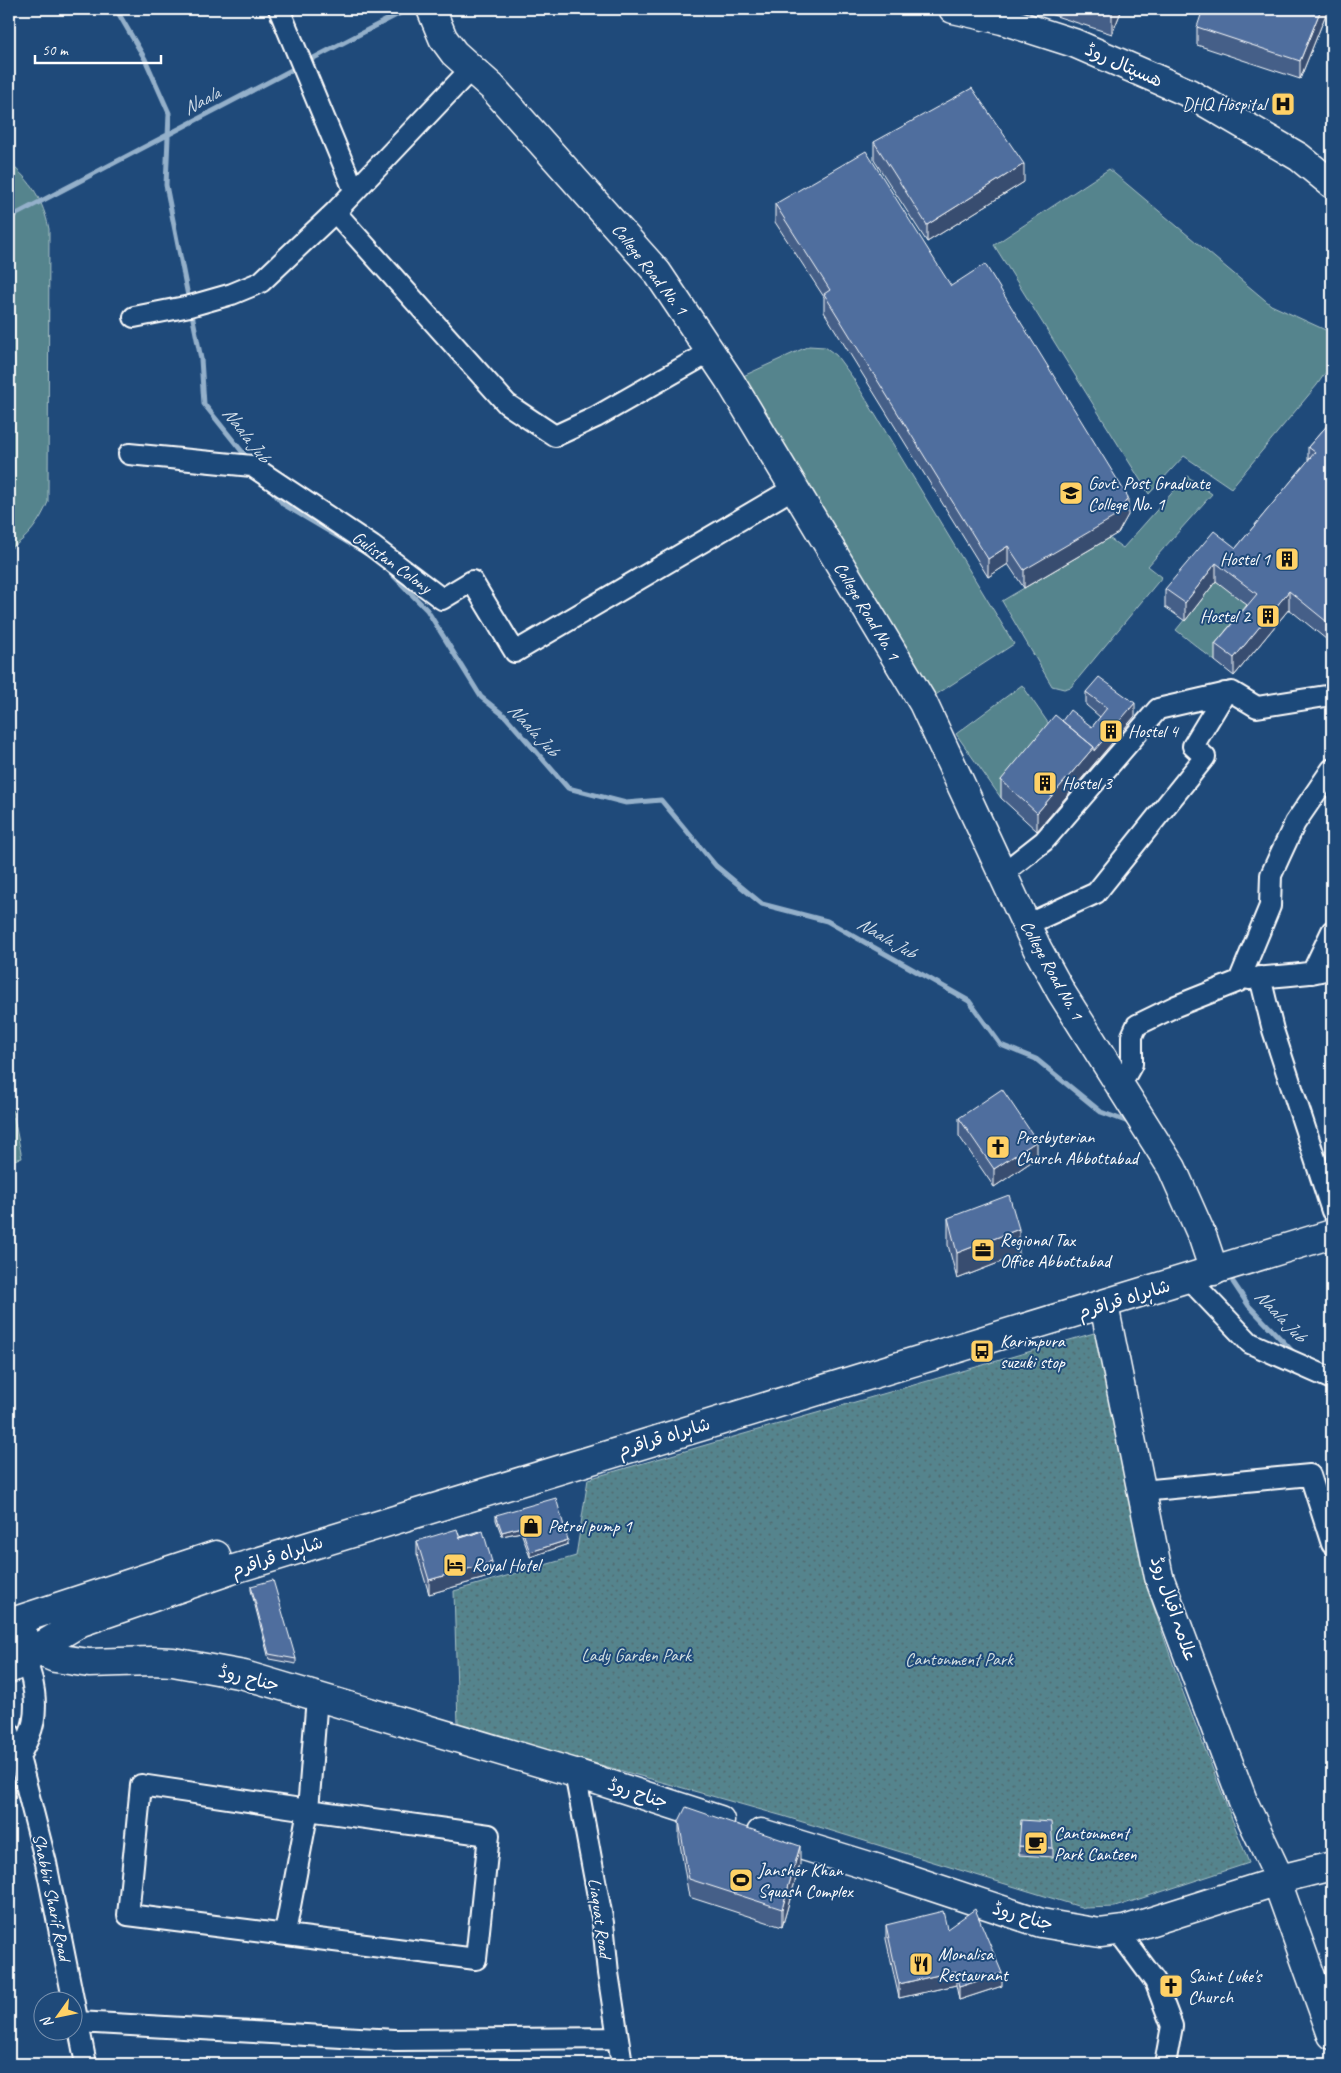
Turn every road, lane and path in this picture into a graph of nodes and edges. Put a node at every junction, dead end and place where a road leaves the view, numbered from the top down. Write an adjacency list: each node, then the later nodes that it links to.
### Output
1 (279, 9): 6 (street)
2 (432, 9): 4 (main road, College Road No. 1)
3 (953, 9): 5 (main road, ھسپتال روڈ)
4 (472, 68): 6 (street); 9 (main road, College Road No. 1)
5 (1332, 182)
6 (354, 190): 7 (street)
7 (335, 212): 8 (street); 9 (street)
8 (134, 317)
9 (710, 352): 11 (main road, College Road No. 1)
10 (129, 454): 11 (street, Gulistan Colony)
11 (794, 488): 15 (main road, College Road No. 1)
12 (1225, 693): 13 (street); 15 (street); 16 (street)
13 (1332, 695)
14 (1332, 769): 21 (street)
15 (1002, 874): 16 (main road, College Road No. 1)
16 (1026, 925): 22 (main road, College Road No. 1)
17 (1332, 931): 19 (street)
18 (1332, 968): 19 (street)
19 (1312, 973): 20 (street)
20 (1260, 977): 21 (street); 23 (street)
21 (1239, 980): 22 (street)
22 (1121, 1084): 25 (main road, College Road No. 1)
23 (1332, 1213): 25 (main road, شاہراہ قراقرم)
24 (1332, 1234): 25 (main road, شاہراہ قراقرم)
25 (1211, 1262): 26 (main road, شاہراہ قراقرم); 31 (main road, شاہراہ قراقرم)
26 (1189, 1279): 27 (main road, شاہراہ قراقرم); 28 (street)
27 (1104, 1305): 29 (main road, علامہ اقبال روڈ); 33 (main road, شاہراہ قراقرم)
28 (1332, 1379)
29 (1142, 1491): 30 (street); 40 (main road, علامہ اقبال روڈ)
30 (1332, 1545)
31 (9, 1623): 33 (main road, جناح روڈ)
32 (9, 1634): 33 (street)
33 (24, 1660): 34 (main road, جناح روڈ); 36 (street)
34 (317, 1696): 37 (main road, جناح روڈ); 38 (street)
35 (9, 1732): 36 (street, Shabbir Sharif Road)
36 (19, 1757): 43 (street, Shabbir Sharif Road)
37 (575, 1773): 41 (main road, جناح روڈ); 46 (street, Liaquat Road)
38 (308, 1810): 42 (street); 42 (street); 42 (street)
39 (1332, 1866): 40 (main road, جناح روڈ)
40 (1278, 1881): 41 (main road, جناح روڈ); 45 (main road, علامہ اقبال روڈ)
41 (1118, 1931): 50 (street)
42 (285, 1934)
43 (72, 1990)
44 (82, 2022): 46 (street)
45 (1332, 2035)
46 (618, 2038): 49 (street, Liaquat Road)
47 (81, 2040): 48 (street, Shabbir Sharif Road)
48 (86, 2064)
49 (622, 2064)
50 (1165, 2064)

